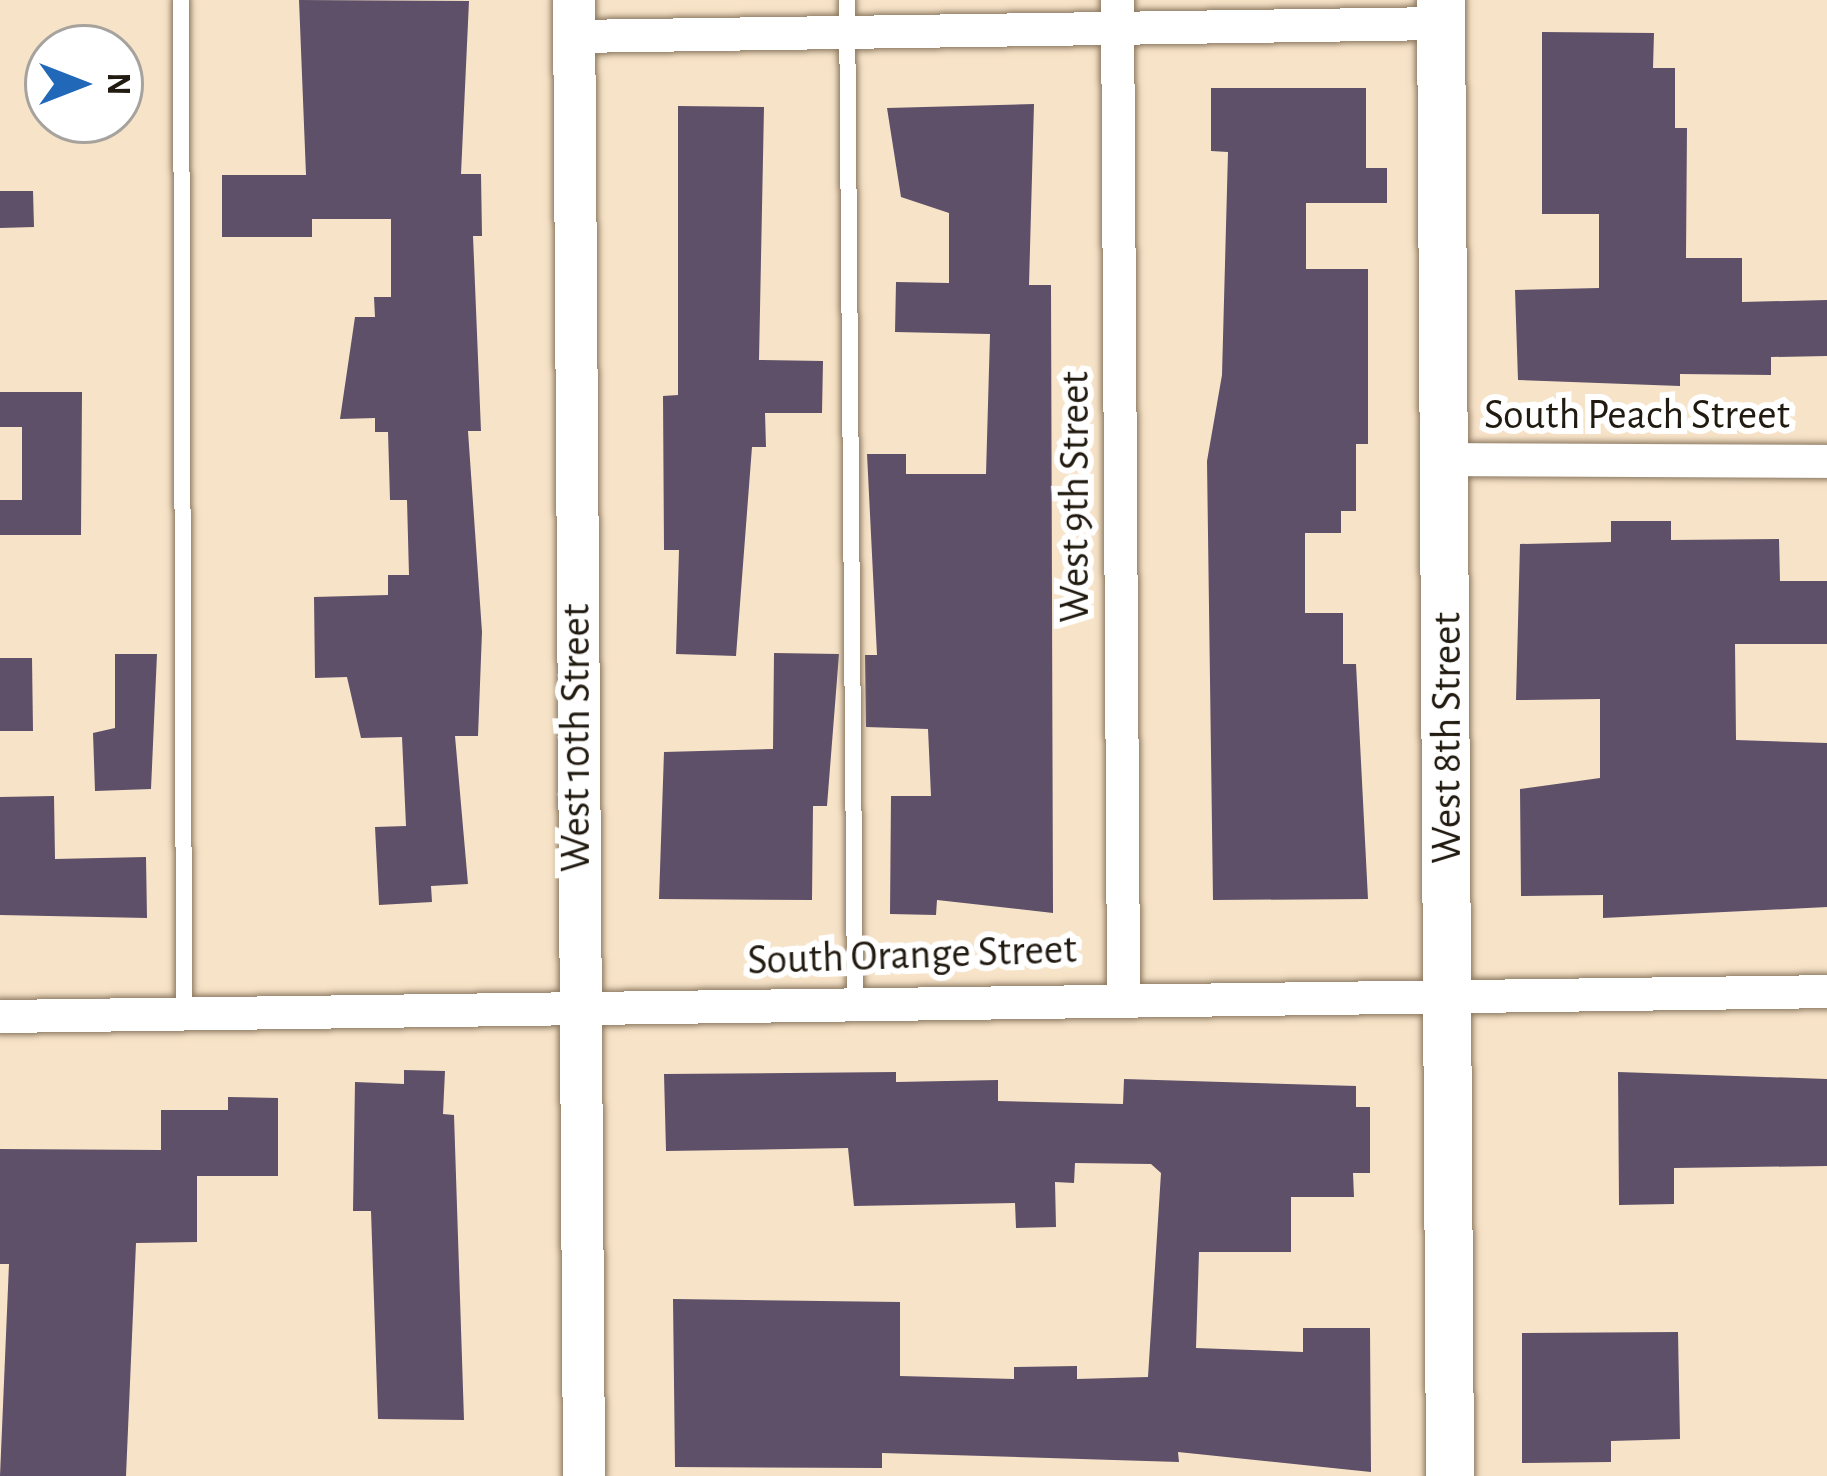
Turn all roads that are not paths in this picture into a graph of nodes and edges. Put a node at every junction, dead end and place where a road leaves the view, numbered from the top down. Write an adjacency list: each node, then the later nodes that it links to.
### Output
1 (181, 0): 13 (lane)
2 (1118, 11): 3 (street); 4 (street); 9 (street, West 9th Street)
3 (1442, 11): 6 (main road, West 8th Street)
4 (847, 17): 5 (street); 11 (lane)
5 (574, 18): 12 (street, West 10th Street)
6 (1447, 459): 7 (street, South Peach Street); 10 (main road, West 8th Street)
7 (1827, 461)
8 (1827, 991): 10 (street, South Orange Street)
9 (1123, 993): 10 (street, South Orange Street); 11 (street, South Orange Street)
10 (1446, 993): 16 (main road, West 8th Street)
11 (855, 1005): 12 (street, South Orange Street)
12 (577, 1007): 13 (street, South Orange Street); 15 (street, West 10th Street)
13 (184, 1013): 14 (street, South Orange Street)
14 (0, 1016)
15 (584, 1476)
16 (1450, 1476)

